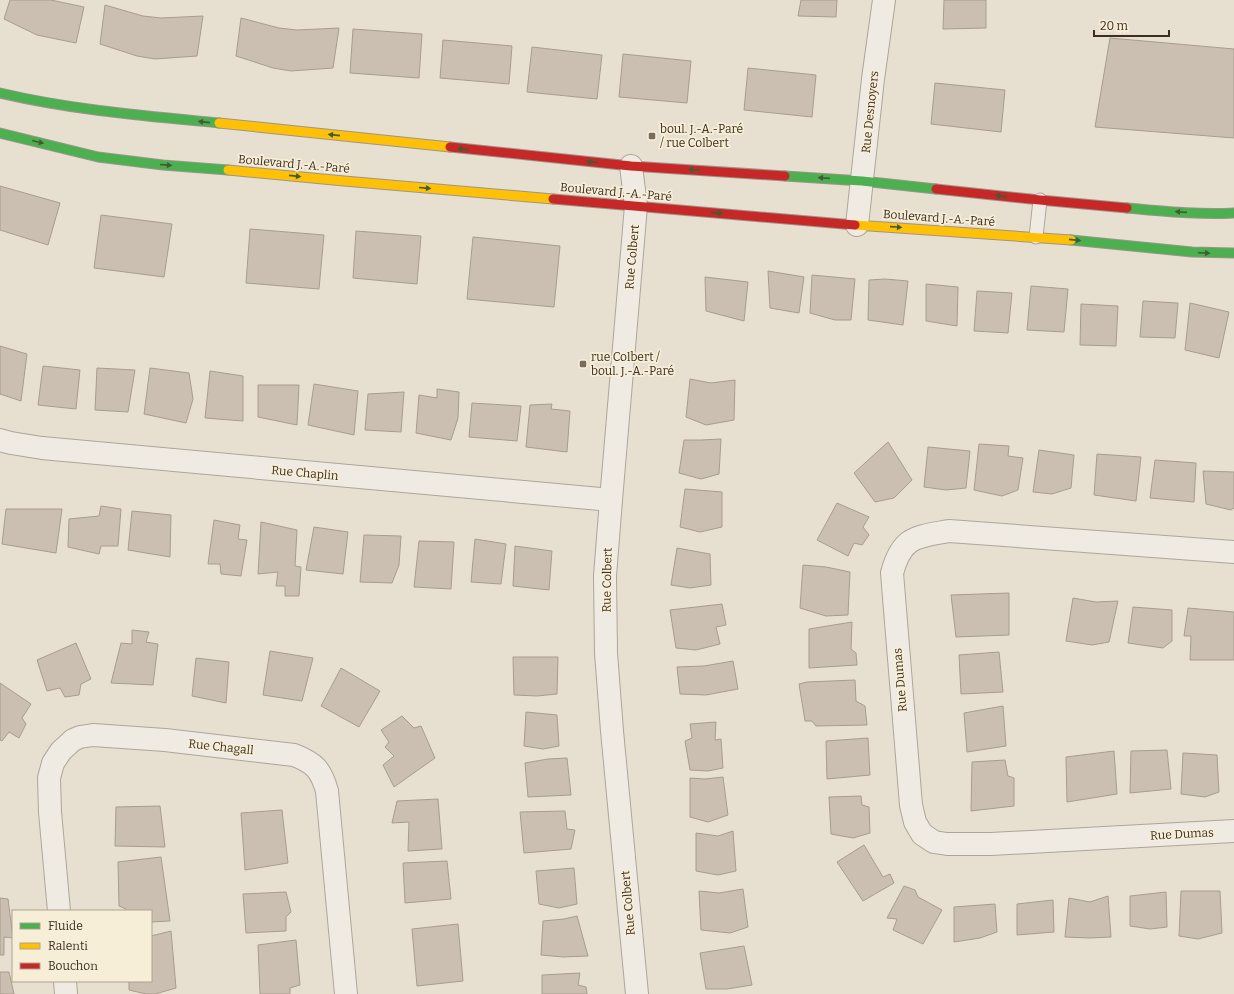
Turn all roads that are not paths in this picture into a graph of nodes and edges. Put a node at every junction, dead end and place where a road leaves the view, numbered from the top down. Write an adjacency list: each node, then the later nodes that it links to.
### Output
1 (884, 0): 5 (street, Rue Desnoyers)
2 (0, 93): 4 (street, one-way to 2)
3 (0, 133): 7 (street, Boulevard J.-A.-Paré, one-way to 7)
4 (631, 166): 5 (street, one-way to 4); 7 (street, Rue Colbert)
5 (862, 181): 6 (street, one-way to 5); 9 (street, Rue Desnoyers)
6 (1040, 200): 8 (street, one-way to 6); 10 (lane)
7 (636, 206): 9 (street, Boulevard J.-A.-Paré, one-way to 9); 13 (street, Rue Colbert)
8 (1234, 213)
9 (857, 225): 10 (street, Boulevard J.-A.-Paré, one-way to 10)
10 (1036, 237): 11 (street, Boulevard J.-A.-Paré, one-way to 11)
11 (1234, 253)
12 (0, 440): 13 (street, Rue Chaplin)
13 (610, 500): 20 (street, Rue Colbert)
14 (1234, 552): 15 (street, Rue Dumas)
15 (1234, 831)
16 (59, 910): 19 (street, Rue Chagall)
17 (65, 982): 18 (street)
18 (66, 994)
19 (346, 994)
20 (637, 994)

